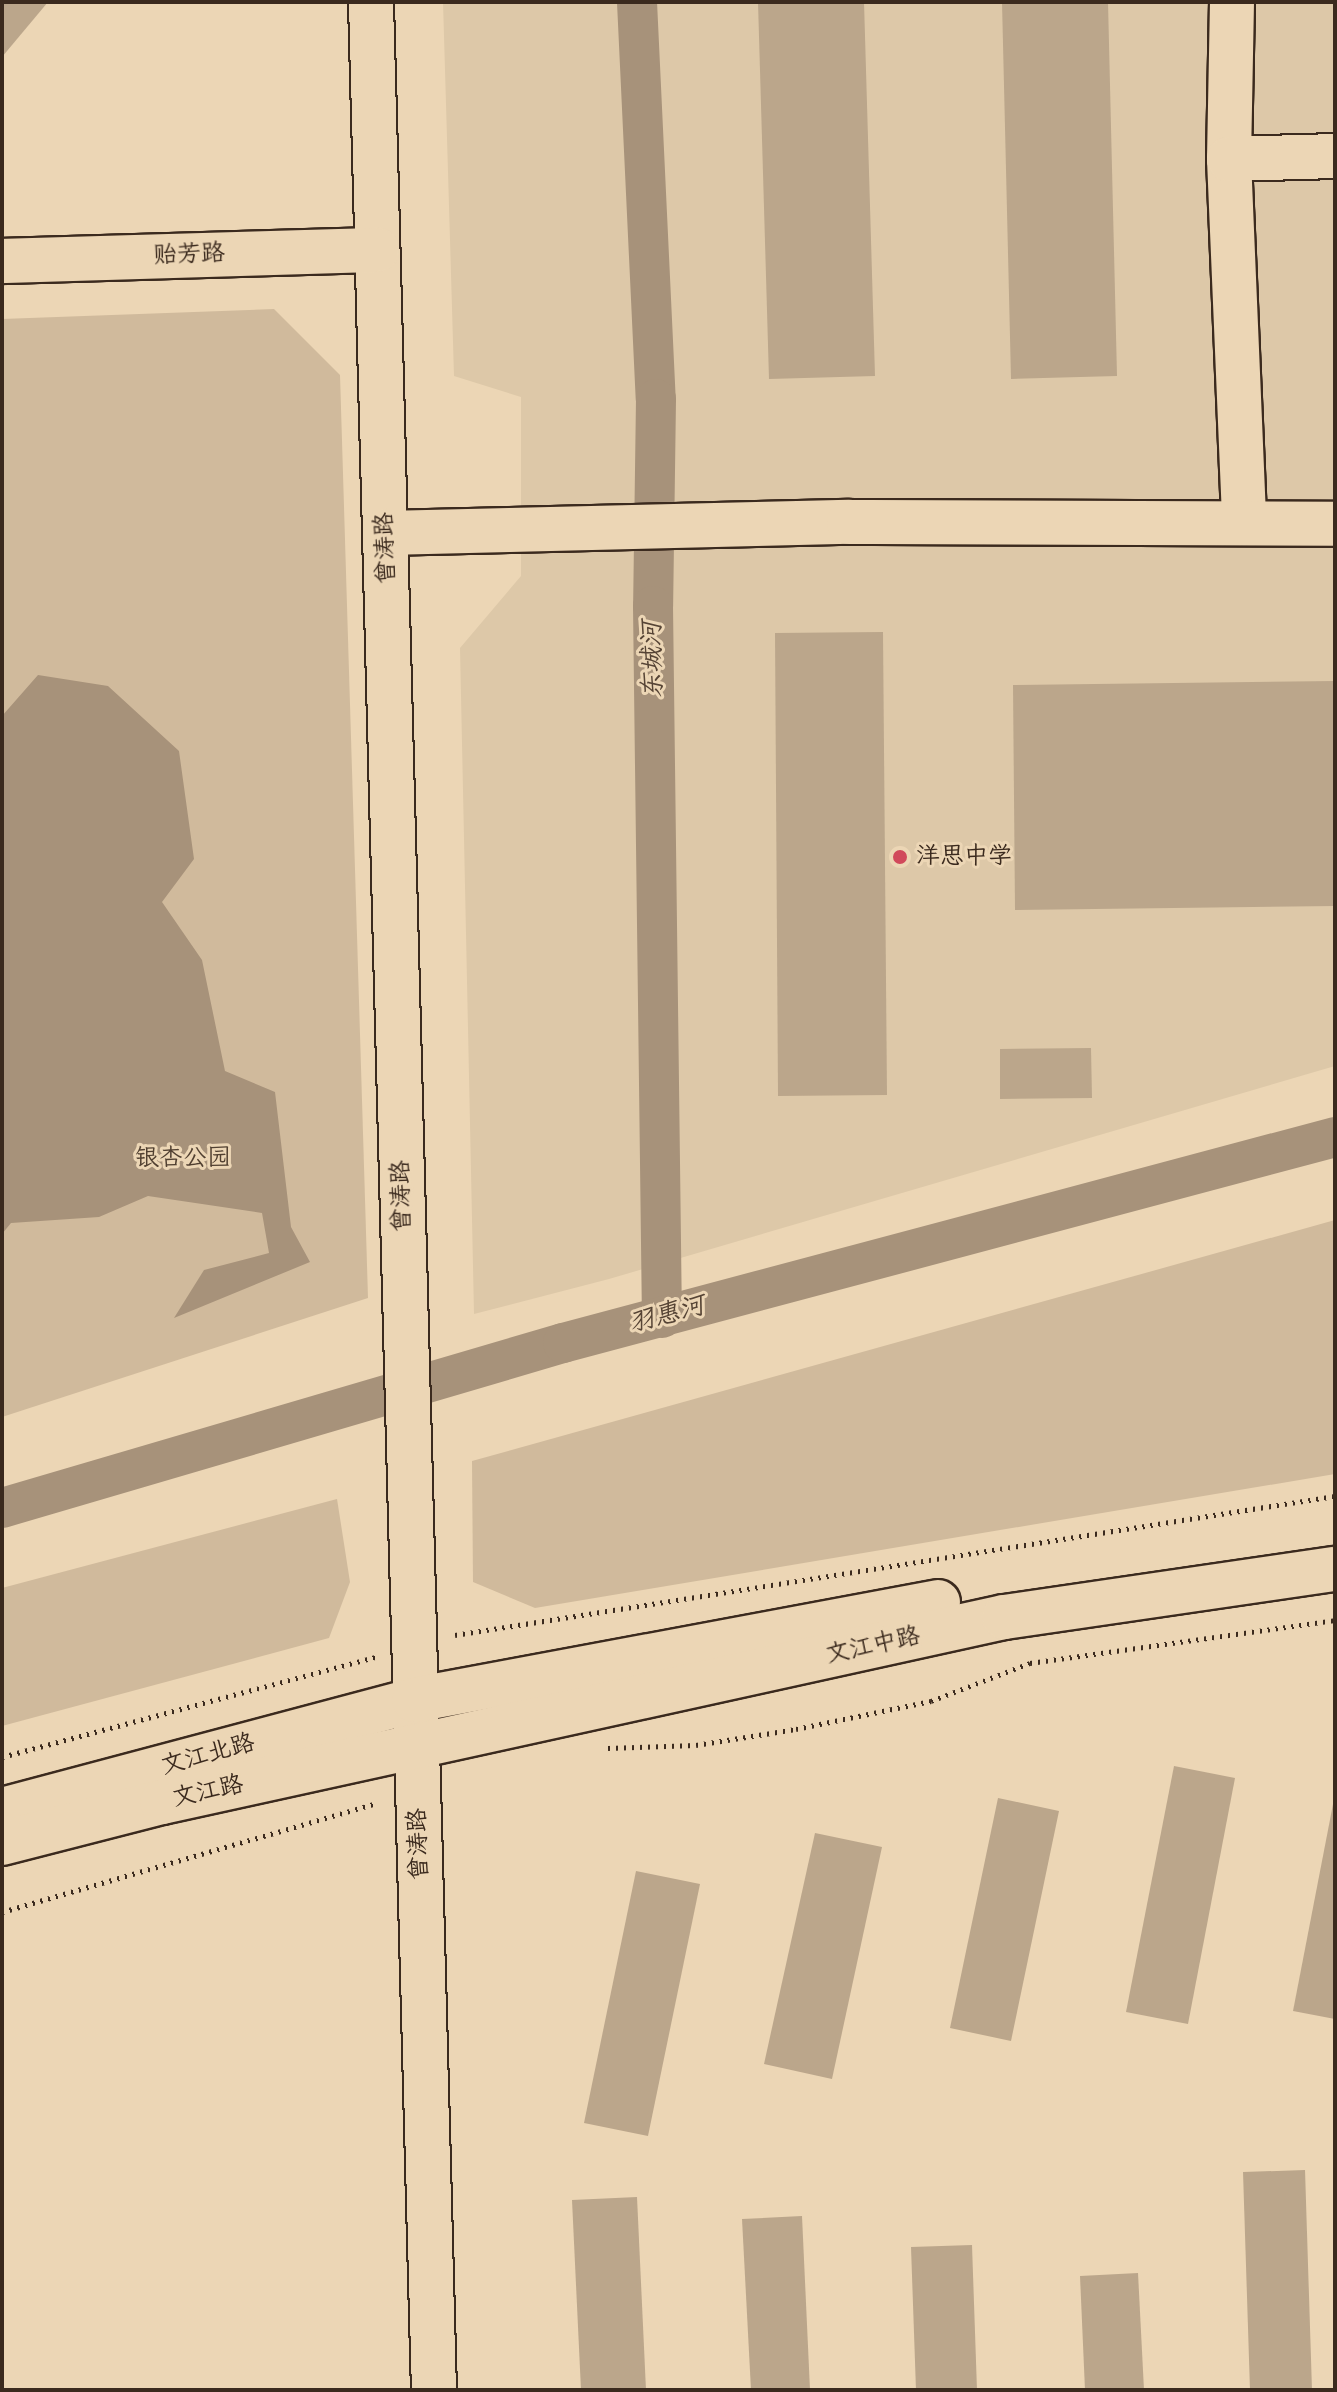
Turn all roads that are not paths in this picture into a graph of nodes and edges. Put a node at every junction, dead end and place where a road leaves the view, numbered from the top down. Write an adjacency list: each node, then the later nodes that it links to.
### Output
1 (371, 2): 5 (street, 曾涛路)
2 (1232, 2): 4 (street)
3 (1335, 156): 4 (street)
4 (1229, 159): 7 (street)
5 (377, 250): 6 (street, 贻芳路); 9 (street, 曾涛路)
6 (2, 261)
7 (1244, 521): 8 (street); 9 (street)
8 (1335, 524)
9 (386, 533): 12 (street, 曾涛路)
10 (1335, 1538): 12 (street, 文江中路)
11 (1335, 1569): 13 (street, 文江中路)
12 (414, 1700): 13 (street, 曾涛路); 14 (street, 文江北路)
13 (416, 1746): 15 (street, 文江路); 16 (street, 曾涛路)
14 (2, 1810)
15 (2, 1843)
16 (434, 2390)

